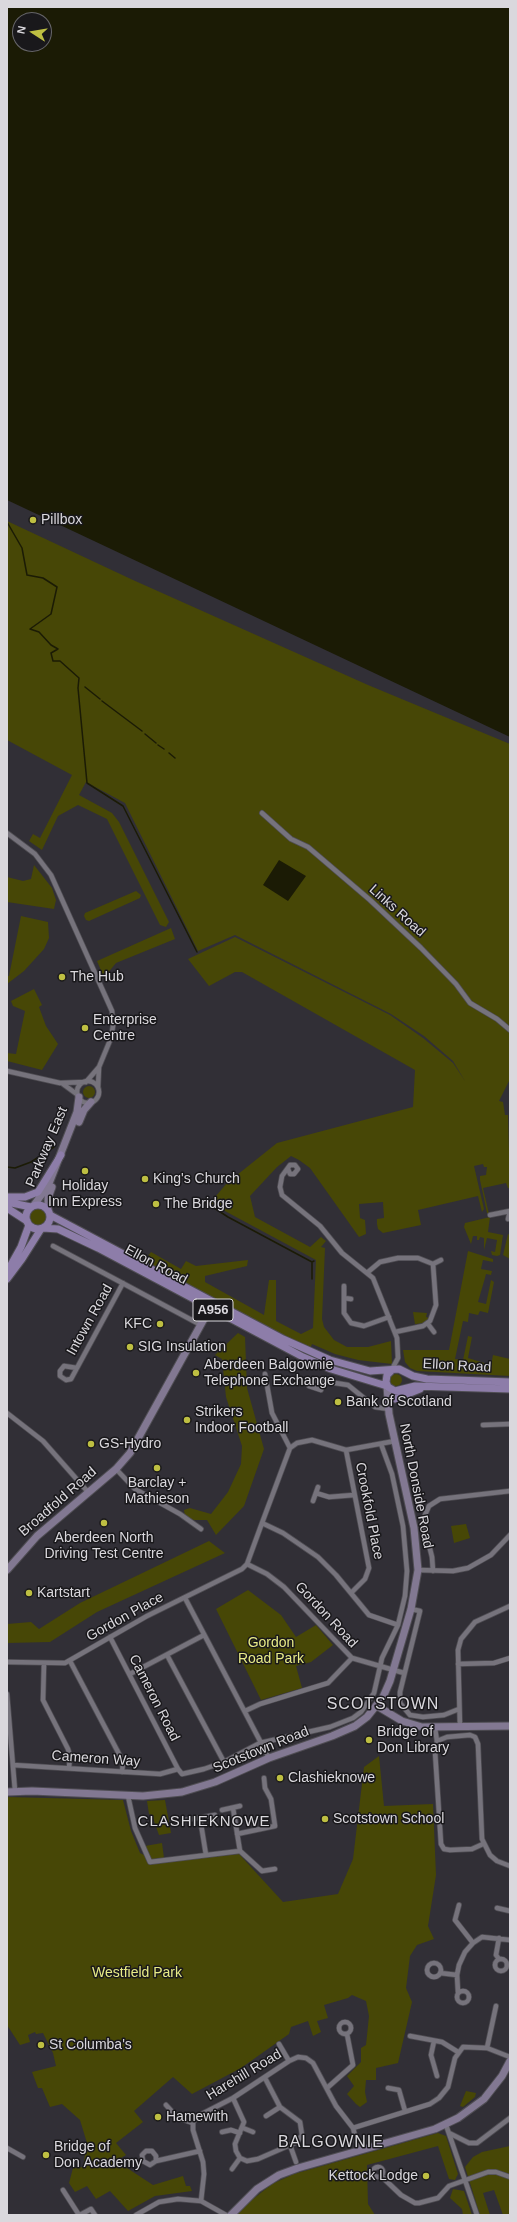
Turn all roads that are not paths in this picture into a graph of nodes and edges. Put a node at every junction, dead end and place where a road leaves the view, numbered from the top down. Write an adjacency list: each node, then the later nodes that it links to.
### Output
1 (262, 813): 3 (street, Links Road)
2 (7, 833): 4 (street)
3 (510, 1030)
4 (99, 1067): 6 (street); 8 (street)
5 (7, 1071): 7 (street)
6 (86, 1082): 7 (street); 8 (street); 9 (street)
7 (60, 1083): 9 (street)
8 (98, 1089): 10 (street)
9 (78, 1096): 10 (street); 11 (street, Parkway East)
10 (91, 1102): 18 (street, Parkway East)
11 (61, 1154): 13 (main road); 15 (street, Parkway East)
12 (288, 1169): 27 (street)
13 (7, 1197)
14 (7, 1202): 15 (main road)
15 (32, 1206): 18 (main road); 21 (main road)
16 (7, 1208): 21 (main road)
17 (510, 1211): 19 (street); 20 (street)
18 (49, 1212): 22 (main road); 41 (main road, Ellon Road / A956)
19 (490, 1215)
20 (508, 1219)
21 (28, 1223): 22 (main road); 26 (main road)
22 (42, 1228): 28 (main road); 33 (main road, Ellon Road / A956)
23 (53, 1246): 29 (street, Intown Road)
24 (440, 1260): 25 (street)
25 (433, 1264): 27 (street); 35 (street)
26 (7, 1272)
27 (368, 1272): 34 (street)
28 (7, 1279)
29 (123, 1283): 36 (street, Intown Road); 40 (street, Intown Road)
30 (344, 1286): 31 (street)
31 (344, 1298): 32 (street); 34 (street)
32 (351, 1299)
33 (210, 1308): 36 (street, Broadfold Road); 46 (main road, Ellon Road / A956)
34 (389, 1317): 37 (street)
35 (428, 1324): 37 (street); 38 (street)
36 (201, 1325): 59 (street, Broadfold Road)
37 (395, 1332): 39 (street)
38 (434, 1332)
39 (399, 1356): 41 (street); 42 (street)
40 (77, 1368)
41 (391, 1371): 42 (main road, A956); 46 (main road)
42 (404, 1372): 44 (main road, Ellon Road / A956); 47 (main road)
43 (267, 1376): 57 (street)
44 (510, 1382)
45 (323, 1383): 51 (street)
46 (387, 1386): 47 (main road, A956); 51 (street, North Donside Road)
47 (404, 1388): 48 (main road, Ellon Road / A956); 50 (street, North Donside Road)
48 (462, 1388): 49 (main road, Ellon Road / A956); 50 (main road)
49 (510, 1388)
50 (395, 1399): 51 (street, North Donside Road)
51 (389, 1409): 55 (street, North Donside Road)
52 (7, 1413): 62 (street)
53 (510, 1424): 54 (street)
54 (483, 1425)
55 (395, 1442): 56 (street); 71 (street, North Donside Road)
56 (380, 1444): 58 (street); 77 (street, North Donside Road)
57 (290, 1448): 58 (street); 66 (street)
58 (346, 1450): 64 (street, Crookfold Place)
59 (116, 1469): 62 (street, Broadfold Road); 67 (street)
60 (318, 1487): 63 (street)
61 (510, 1491): 72 (street)
62 (88, 1492): 70 (street, Broadfold Road)
63 (316, 1493): 64 (street); 65 (street)
64 (354, 1495): 73 (street, Crookfold Place)
65 (313, 1502)
66 (262, 1523): 69 (street); 73 (street)
67 (201, 1528)
68 (510, 1535): 72 (street)
69 (247, 1564): 74 (street, Gordon Place); 81 (street, Gordon Road)
70 (7, 1570)
71 (418, 1570): 72 (street); 76 (street, North Donside Road)
72 (433, 1571)
73 (351, 1594): 77 (street)
74 (185, 1598): 78 (street); 79 (street, Gordon Place)
75 (510, 1606): 86 (street)
76 (411, 1609): 88 (street, North Donside Road); 89 (street)
77 (398, 1625): 87 (street, North Donside Road)
78 (204, 1635): 80 (street); 94 (street)
79 (110, 1637): 83 (street, Gordon Place); 90 (street, Cameron Road)
80 (167, 1655): 90 (street); 101 (street)
81 (352, 1658): 87 (street, Gordon Road); 94 (street)
82 (510, 1658): 86 (street)
83 (70, 1661): 85 (street, Gordon Place); 105 (street)
84 (7, 1662): 85 (street, Gordon Place)
85 (44, 1663): 103 (street)
86 (458, 1664): 93 (street)
87 (380, 1666): 88 (street, Gordon Road); 99 (street, North Donside Road)
88 (394, 1670): 89 (street, Gordon Road); 92 (street, North Donside Road)
89 (404, 1673): 93 (street)
90 (130, 1674): 104 (street, Cameron Road)
91 (7, 1694): 102 (street)
92 (377, 1706): 97 (street); 100 (street, Scotstown Road)
93 (459, 1709): 96 (street)
94 (245, 1711): 99 (street)
95 (510, 1726): 96 (street)
96 (460, 1727): 97 (street)
97 (434, 1728): 98 (street)
98 (437, 1741): 116 (street); 116 (street)
99 (261, 1743): 100 (street); 101 (street)
100 (269, 1758): 108 (street, Scotstown Road)
101 (224, 1762): 104 (street)
102 (12, 1765): 103 (street, Cameron Way); 107 (street)
103 (69, 1768): 105 (street, Cameron Way)
104 (178, 1769): 105 (street, Cameron Way)
105 (122, 1772)
106 (264, 1778): 115 (street)
107 (11, 1792): 108 (street, Scotstown Road)
108 (128, 1796): 118 (street)
109 (240, 1806): 110 (street)
110 (233, 1808): 111 (street); 115 (street)
111 (222, 1810)
112 (215, 1815): 113 (street)
113 (200, 1818): 114 (street); 118 (street)
114 (186, 1820)
115 (237, 1834): 117 (street)
116 (483, 1844): 119 (street)
117 (240, 1851): 118 (street); 120 (street)
118 (206, 1855)
119 (510, 1866)
120 (275, 1869)
121 (459, 1905): 126 (street)
122 (497, 1908): 123 (street)
123 (510, 1911)
124 (499, 1938): 125 (street); 126 (street); 127 (street)
125 (510, 1939)
126 (473, 1943): 129 (street)
127 (499, 1959)
128 (440, 1973): 129 (street)
129 (456, 1975): 130 (street)
130 (458, 1992)
131 (496, 2006): 136 (street)
132 (347, 2034): 143 (street)
133 (410, 2036): 134 (street)
134 (434, 2041): 137 (street); 141 (street)
135 (279, 2044): 139 (street)
136 (486, 2048): 137 (street); 138 (street)
137 (458, 2052): 148 (street)
138 (510, 2057)
139 (289, 2061): 142 (street, Harehill Road); 143 (street, Harehill Road)
140 (510, 2061): 152 (street)
141 (437, 2076)
142 (264, 2078): 145 (street, Harehill Road); 147 (street)
143 (327, 2088): 154 (street, Harehill Road)
144 (388, 2088): 148 (street)
145 (233, 2098): 151 (street, Harehill Road); 153 (street)
146 (166, 2105): 151 (street)
147 (280, 2107): 149 (street); 159 (street)
148 (405, 2111): 154 (street)
149 (266, 2116)
150 (510, 2118): 158 (street)
151 (192, 2123): 161 (street)
152 (446, 2125): 158 (street); 162 (street)
153 (243, 2128): 156 (street); 157 (street)
154 (353, 2128): 162 (street, Harehill Road)
155 (222, 2132): 157 (street)
156 (253, 2132)
157 (240, 2133): 164 (street)
158 (449, 2133): 170 (street)
159 (290, 2146): 164 (street); 166 (street)
160 (7, 2148): 163 (street)
161 (200, 2151): 165 (street); 172 (street)
162 (359, 2151): 177 (street)
163 (23, 2157)
164 (240, 2158): 167 (street)
165 (156, 2161)
166 (296, 2162)
167 (232, 2169)
168 (381, 2176): 170 (street)
169 (510, 2177): 170 (street)
170 (465, 2180): 178 (street)
171 (63, 2190): 173 (street)
172 (201, 2201): 175 (street); 176 (street)
173 (79, 2215): 174 (street)
174 (95, 2215)
175 (136, 2215)
176 (226, 2215)
177 (231, 2215)
178 (477, 2215)

